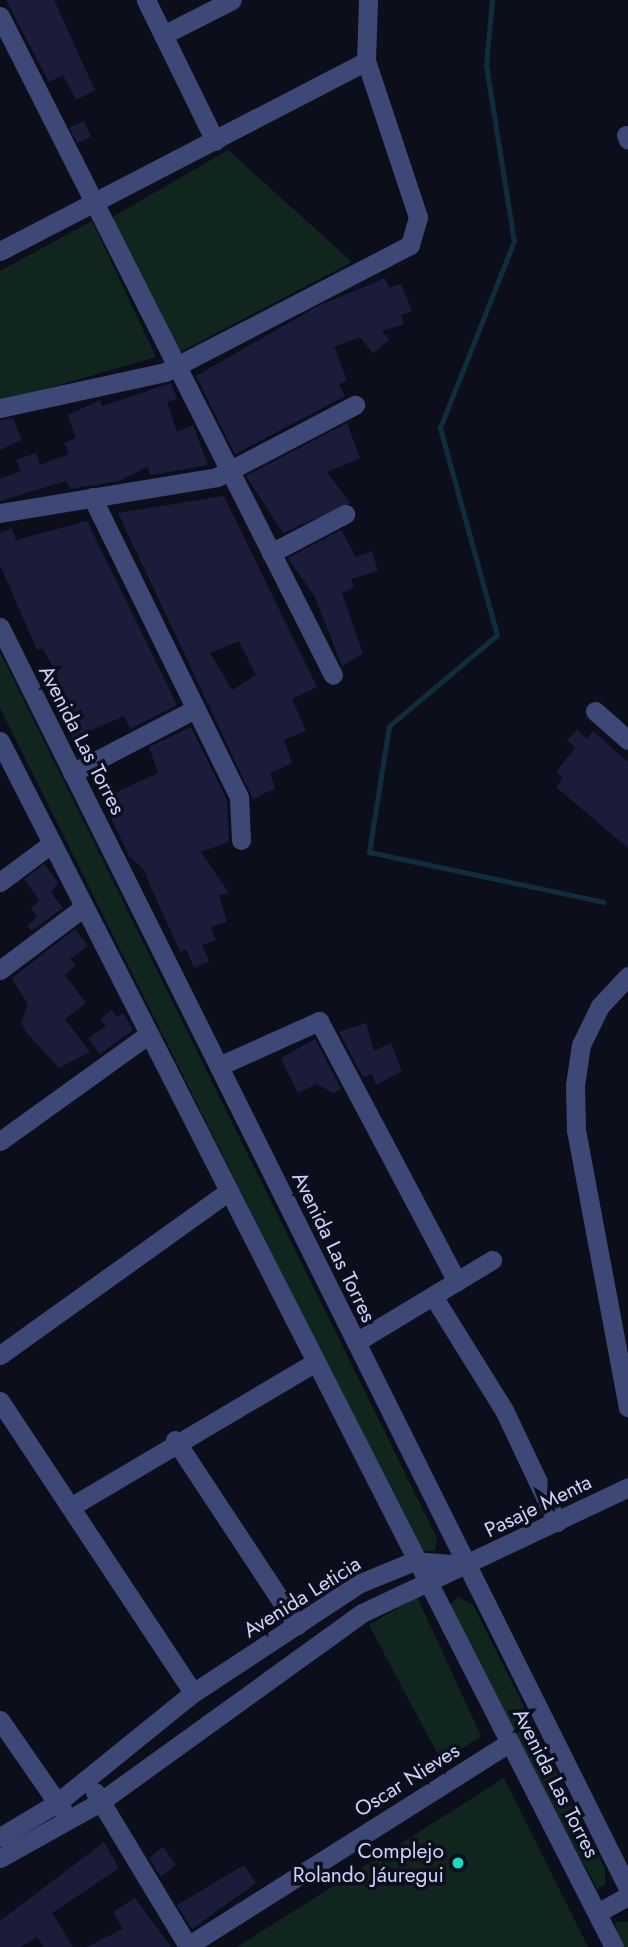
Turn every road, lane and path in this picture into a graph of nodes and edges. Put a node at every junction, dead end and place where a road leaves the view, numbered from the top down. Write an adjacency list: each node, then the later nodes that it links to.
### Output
1 (146, 0): 5 (street)
2 (232, 0): 5 (street)
3 (369, 0): 6 (street)
4 (0, 16): 8 (street)
5 (163, 35): 7 (street)
6 (366, 61): 7 (street); 10 (street)
7 (215, 141): 8 (street)
8 (94, 202): 9 (street); 10 (street)
9 (0, 251)
10 (177, 367): 12 (street); 13 (street)
11 (355, 405): 13 (street)
12 (0, 408)
13 (229, 470): 14 (street); 17 (street)
14 (92, 498): 15 (street); 20 (street)
15 (0, 513)
16 (345, 514): 17 (street)
17 (271, 553): 19 (street)
18 (0, 627): 24 (street, Avenida Las Torres)
19 (333, 675)
20 (195, 709): 24 (street); 25 (street)
21 (595, 711): 22 (street)
22 (628, 740)
23 (0, 741): 26 (street, Avenida Las Torres)
24 (72, 772): 32 (street, Avenida Las Torres)
25 (241, 840)
26 (51, 844): 27 (street); 28 (street, Avenida Las Torres)
27 (0, 882)
28 (83, 907): 29 (street); 31 (street, Avenida Las Torres)
29 (0, 970)
30 (628, 976): 42 (street)
31 (149, 1034): 33 (street); 34 (street, Avenida Las Torres)
32 (219, 1066): 36 (street); 38 (street, Avenida Las Torres)
33 (0, 1141)
34 (229, 1191): 39 (street); 40 (street, Avenida Las Torres)
35 (492, 1260): 36 (street)
36 (457, 1282): 37 (street)
37 (433, 1296): 38 (street); 46 (street)
38 (356, 1342): 48 (street, Avenida Las Torres)
39 (0, 1355)
40 (314, 1363): 43 (street); 47 (street, Avenida Las Torres)
41 (0, 1401): 45 (street)
42 (628, 1407)
43 (175, 1440): 45 (street); 50 (street)
44 (628, 1487): 46 (street, Pasaje Menta)
45 (72, 1506): 51 (street)
46 (557, 1522): 48 (street, Pasaje Menta)
47 (414, 1561): 48 (street, Avenida Leticia); 49 (street, Avenida Las Torres); 50 (street, Avenida Leticia)
48 (467, 1565): 49 (street); 60 (street, Avenida Las Torres)
49 (424, 1582): 53 (street, Avenida Las Torres); 55 (street)
50 (297, 1625): 51 (street, Avenida Leticia)
51 (194, 1693): 54 (street, Avenida Leticia)
52 (0, 1720): 56 (street)
53 (510, 1742): 62 (street, Avenida Las Torres); 63 (street, Oscar Nieves)
54 (87, 1780): 55 (street); 56 (street, Avenida Leticia)
55 (100, 1802): 57 (street); 63 (street)
56 (57, 1803): 57 (street); 58 (street, Avenida Leticia)
57 (70, 1821): 59 (street)
58 (0, 1837)
59 (0, 1858)
60 (628, 1888)
61 (628, 1896): 62 (street)
62 (597, 1913): 64 (street, Avenida Las Torres)
63 (187, 1946)
64 (614, 1947)

